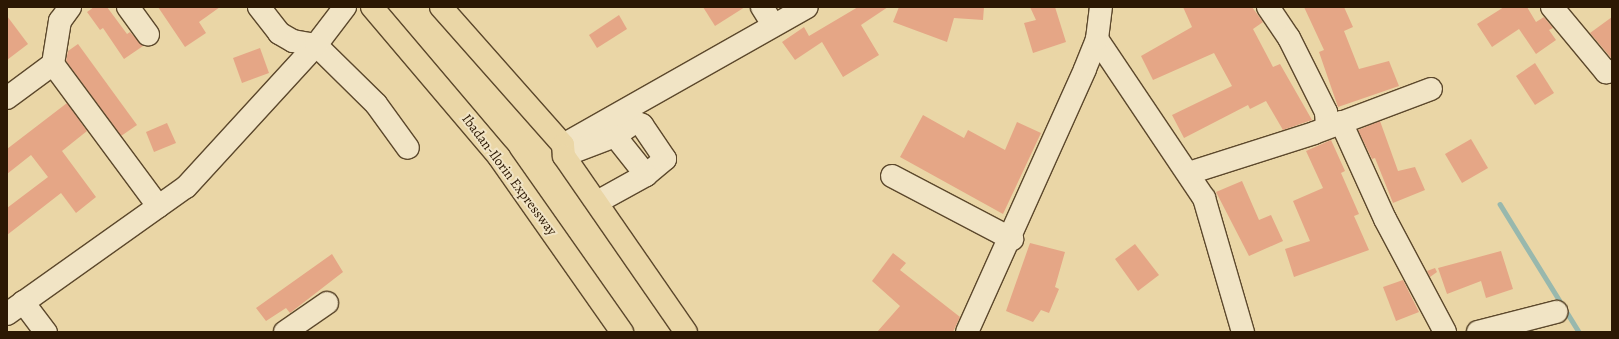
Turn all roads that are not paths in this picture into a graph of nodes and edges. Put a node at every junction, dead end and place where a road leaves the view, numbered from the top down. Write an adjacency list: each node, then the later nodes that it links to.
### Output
1 (70, 7): 15 (street)
2 (128, 7): 12 (street)
3 (260, 7): 14 (street)
4 (345, 7): 14 (street)
5 (372, 7): 32 (highway, Ibadan-Ilorin Expressway)
6 (441, 7): 21 (highway)
7 (806, 7): 11 (street)
8 (1101, 7): 13 (street)
9 (1268, 7): 19 (street)
10 (1552, 7): 16 (street)
11 (767, 15): 21 (street)
12 (148, 35)
13 (1097, 39): 22 (street); 26 (street)
14 (316, 45): 20 (street); 25 (street)
15 (53, 64): 17 (street); 25 (street)
16 (1612, 71)
17 (10, 89)
18 (1431, 89): 19 (street)
19 (1334, 125): 22 (street); 36 (street)
20 (408, 148)
21 (563, 151): 24 (highway); 24 (street)
22 (1189, 172): 35 (street)
23 (892, 176): 26 (street)
24 (597, 202): 33 (highway)
25 (158, 206): 28 (street)
26 (1012, 239): 34 (street)
27 (327, 303): 31 (street)
28 (15, 308): 30 (street)
29 (1556, 312): 37 (street)
30 (46, 332)
31 (285, 332)
32 (622, 332)
33 (686, 332)
34 (967, 332)
35 (1243, 332)
36 (1445, 332)
37 (1478, 332)

